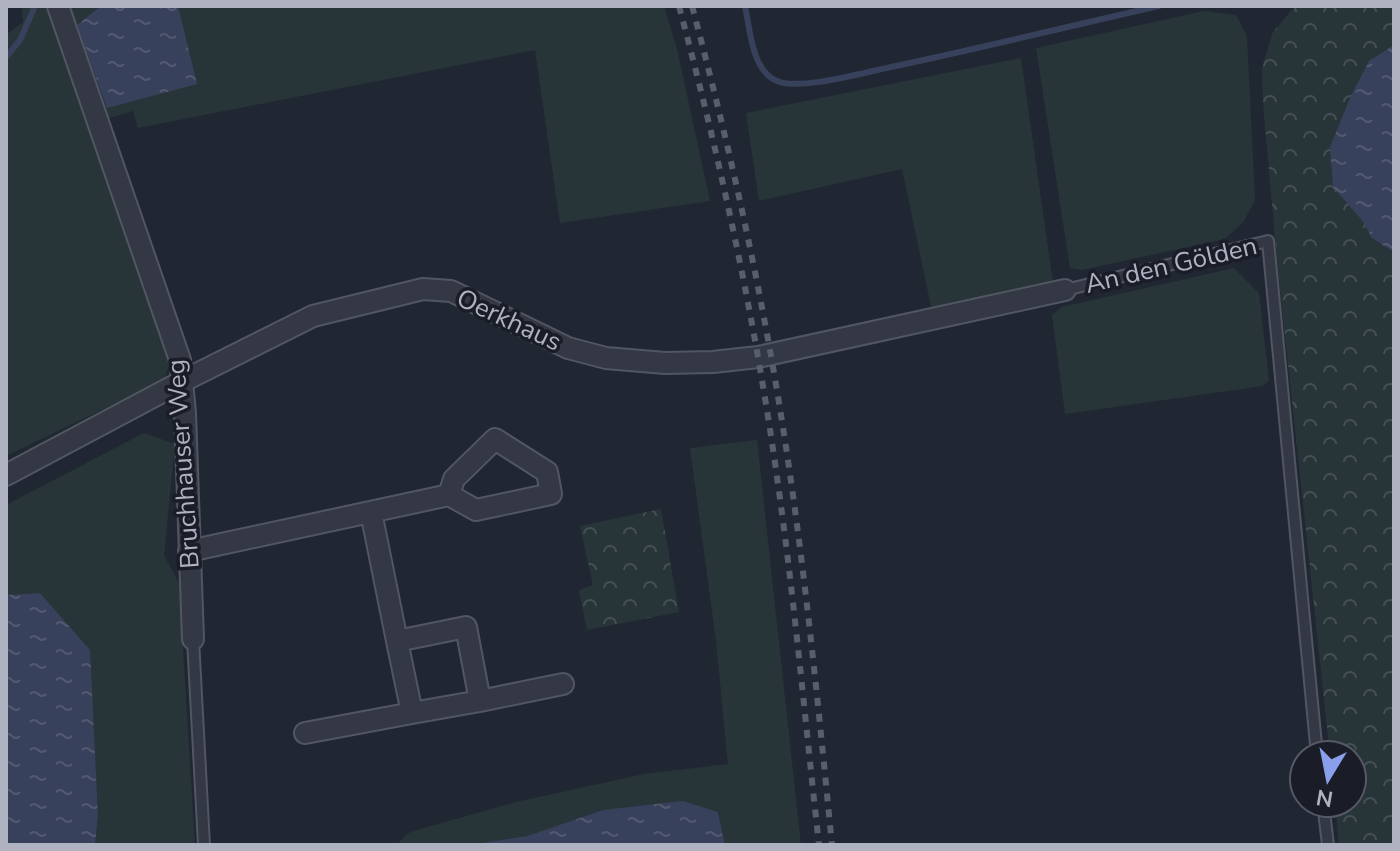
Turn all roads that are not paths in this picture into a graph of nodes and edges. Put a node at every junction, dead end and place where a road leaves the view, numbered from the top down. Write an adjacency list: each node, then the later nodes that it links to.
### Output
1 (58, 6): 4 (street, Bruchhauser Weg)
2 (1065, 290): 3 (street, An den Gölden); 15 (lane, An den Gölden)
3 (758, 357): 4 (street, Oerkhaus)
4 (181, 382): 5 (street, Oerkhaus); 8 (street, Bruchhauser Weg)
5 (6, 475)
6 (449, 495): 6 (street); 7 (street)
7 (371, 512): 8 (street); 10 (street)
8 (189, 551): 9 (street, Bruchhauser Weg)
9 (193, 639): 17 (lane, Bruchhauser Weg)
10 (397, 641): 12 (street); 13 (street)
11 (563, 684): 12 (street)
12 (480, 701): 13 (street)
13 (412, 713): 14 (street)
14 (305, 733)
15 (1315, 739)
16 (1325, 819): 18 (lane)
17 (204, 845)
18 (1328, 845)

